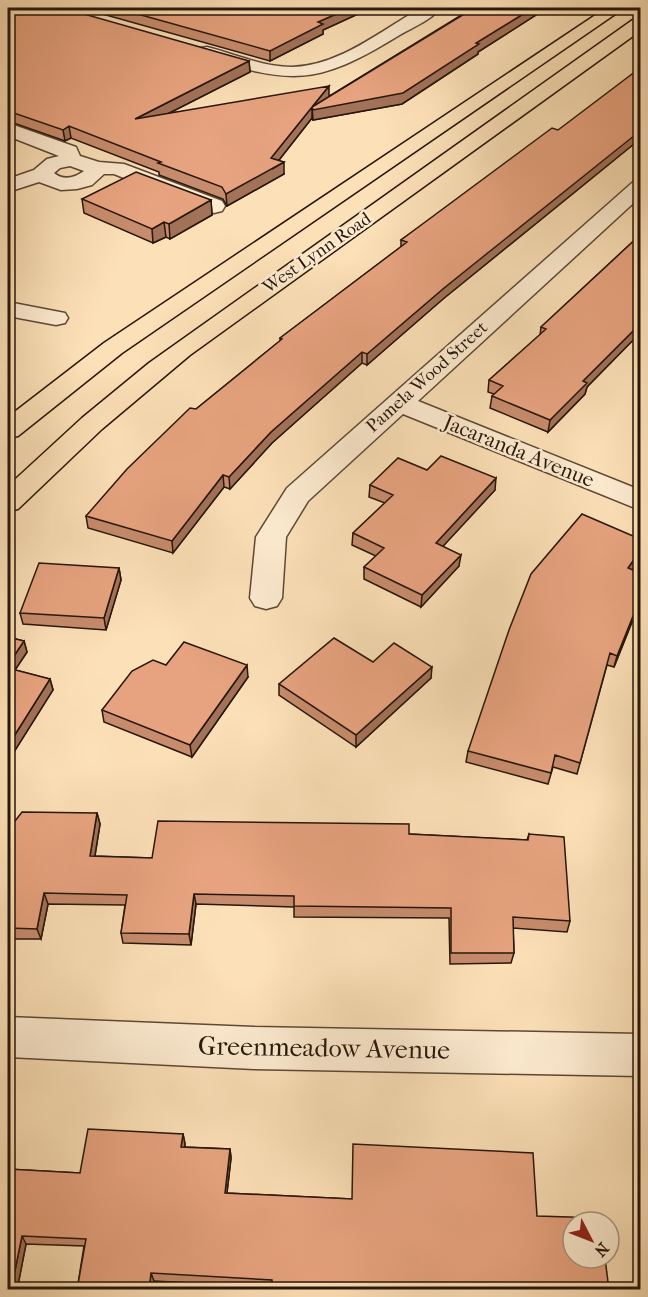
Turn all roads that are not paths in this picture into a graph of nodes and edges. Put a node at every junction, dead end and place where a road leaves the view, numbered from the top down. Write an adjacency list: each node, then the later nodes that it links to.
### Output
1 (432, 8): 4 (street)
2 (616, 8): 15 (main road, West Lynn Road)
3 (640, 23): 17 (main road, West Lynn Road)
4 (196, 48)
5 (8, 129): 6 (street)
6 (70, 160): 7 (street); 8 (street)
7 (94, 168): 8 (street); 11 (street)
8 (43, 174): 9 (street)
9 (8, 186)
10 (640, 186): 14 (street, Pamela Wood Street)
11 (214, 206)
12 (8, 309): 13 (street)
13 (56, 318)
14 (398, 402): 16 (street, Jacaranda Avenue); 18 (street, Pamela Wood Street)
15 (8, 430)
16 (640, 501)
17 (8, 502)
18 (266, 598)
19 (8, 1037): 20 (street, Greenmeadow Avenue)
20 (640, 1055)

